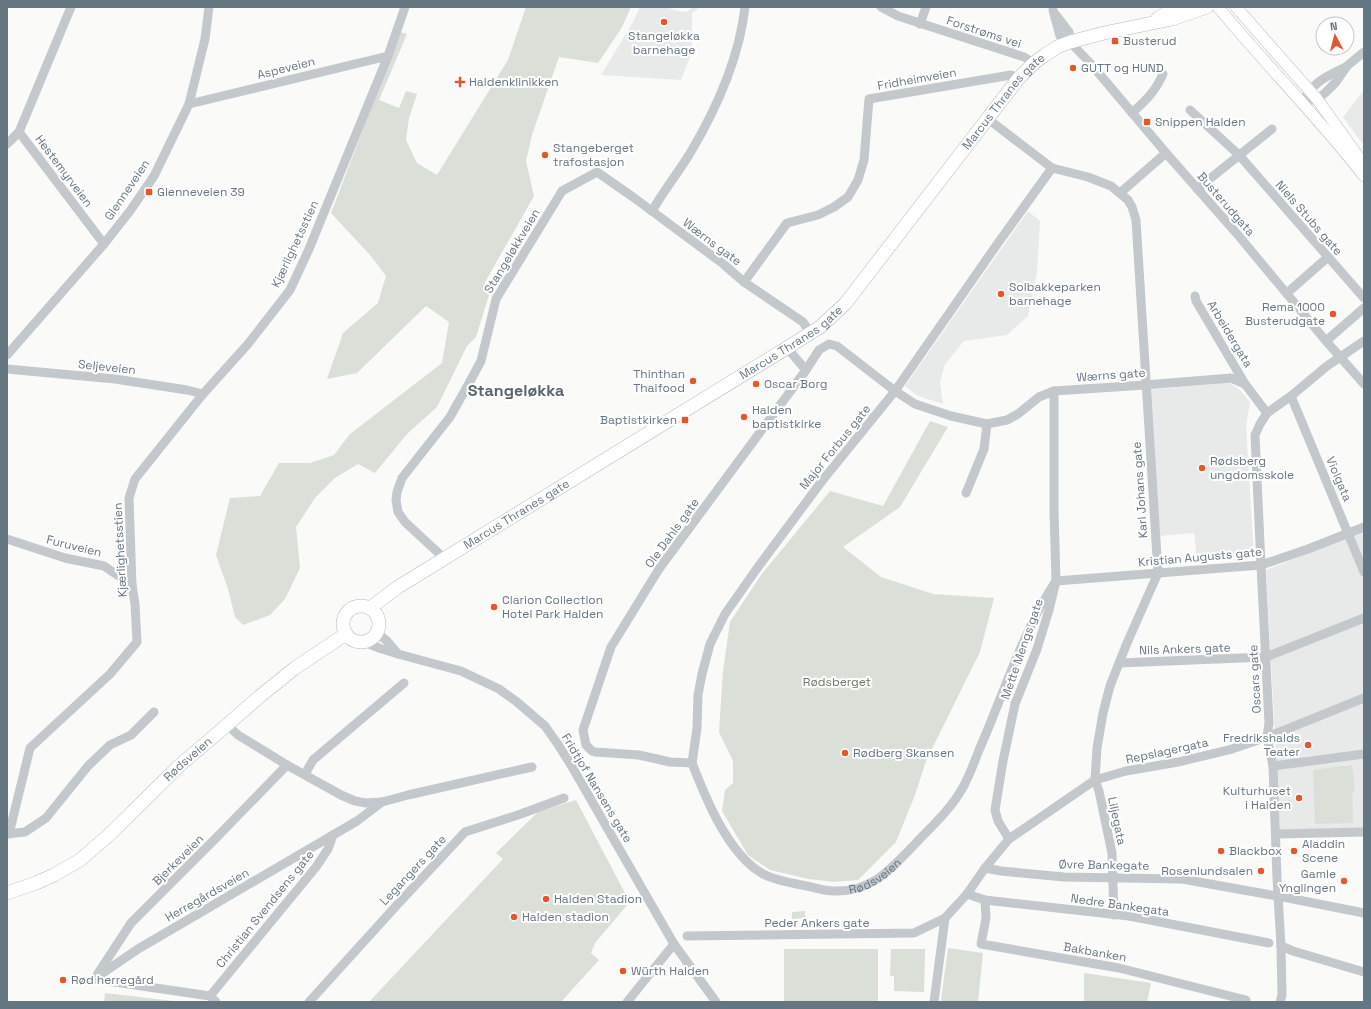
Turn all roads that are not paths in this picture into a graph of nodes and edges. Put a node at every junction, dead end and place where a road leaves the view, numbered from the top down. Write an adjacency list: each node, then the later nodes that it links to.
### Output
1 (71, 7): 29 (street)
2 (209, 7): 24 (street, Glenneveien)
3 (405, 7): 16 (street, Kjærlighetsstien)
4 (745, 7): 39 (street)
5 (881, 7): 13 (street, Forstrøms vei)
6 (926, 7): 13 (street)
7 (1177, 7): 12 (highway, Marcus Thranes gate)
8 (1207, 7): 12 (highway, Marcus Thranes gate)
9 (1218, 7): 23 (main road)
10 (1236, 7): 21 (main road)
11 (1052, 8): 14 (street, Busterudgata)
12 (1152, 22): 14 (highway, Marcus Thranes gate)
13 (920, 24): 17 (street, Forstrøms vei)
14 (1070, 42): 17 (highway, Marcus Thranes gate); 26 (street, Busterudgata)
15 (1364, 52): 18 (street)
16 (388, 56): 24 (street, Aspeveien); 60 (street, Kjærlighetsstien)
17 (1034, 63): 20 (highway, Marcus Thranes gate)
18 (1347, 66): 21 (street); 22 (street)
19 (1163, 74): 26 (street)
20 (1018, 78): 27 (highway, Marcus Thranes gate); 42 (street, Fridheimveien)
21 (1309, 90): 22 (main road); 23 (street)
22 (1318, 99): 23 (street); 33 (main road)
23 (1302, 102): 36 (main road)
24 (189, 104): 40 (street, Glenneveien)
25 (1190, 110): 32 (street, Niels Stubs gate)
26 (1132, 113): 31 (street, Busterudgata)
27 (988, 118): 34 (street); 47 (highway, Marcus Thranes gate)
28 (1272, 129): 32 (street)
29 (19, 132): 30 (street); 40 (street, Hestemyrveien)
30 (7, 144)
31 (1166, 153): 37 (street, Busterudgata); 38 (street)
32 (1239, 155): 37 (street); 41 (street, Niels Stubs gate)
33 (1364, 165)
34 (1052, 168): 38 (street, Karl Johans gate); 59 (street, Major Forbus gate)
35 (597, 172): 39 (street, Wærns gate); 68 (street, Stangeløkkveien)
36 (1364, 176)
37 (1197, 189): 43 (street, Busterudgata)
38 (1120, 193): 57 (street, Karl Johans gate)
39 (652, 211): 42 (street, Wærns gate)
40 (104, 244): 51 (street, Glenneveien)
41 (1328, 257): 43 (street); 45 (street, Niels Stubs gate)
42 (744, 282): 47 (street, Wærns gate)
43 (1287, 293): 48 (street, Busterudgata)
44 (1195, 296): 55 (street, Arbeidergata)
45 (1363, 297)
46 (1364, 308): 48 (street)
47 (811, 334): 50 (highway, Marcus Thranes gate)
48 (1326, 341): 52 (street, Busterudgata)
49 (1364, 341): 52 (street)
50 (787, 348): 54 (street); 68 (highway, Marcus Thranes gate)
51 (7, 355)
52 (1341, 357): 56 (street, Busterudgata); 61 (street)
53 (7, 369): 60 (street, Seljeveien)
54 (806, 370): 59 (street, Wærns gate); 88 (street, Ole Dahls gate)
55 (1245, 384): 57 (street, Wærns gate); 62 (street, Arbeidergata)
56 (1364, 384)
57 (1145, 385): 58 (street, Wærns gate); 71 (street, Karl Johans gate)
58 (1054, 391): 63 (street, Wærns gate); 72 (street, Mette Mengs gate)
59 (895, 392): 63 (street, Wærns gate); 88 (street, Major Forbus gate)
60 (203, 394): 73 (street, Kjærlighetsstien)
61 (1291, 396): 62 (street); 66 (street, Violgata)
62 (1267, 413): 69 (street, Oscars gate)
63 (987, 424): 64 (street)
64 (966, 493)
65 (1364, 527): 66 (street, Kristian Augusts gate)
66 (1348, 533): 69 (street, Kristian Augusts gate); 70 (street, Violgata)
67 (7, 539): 73 (street, Furuveien)
68 (445, 559): 74 (highway, Marcus Thranes gate)
69 (1260, 565): 71 (street, Kristian Augusts gate); 80 (street, Oscars gate)
70 (1364, 572)
71 (1158, 573): 72 (street, Kristian Augusts gate); 81 (street, Karl Johans gate)
72 (1056, 581): 88 (street, Rødsveien); 100 (street, Mette Mengs gate)
73 (132, 585): 97 (street, Kjærlighetsstien)
74 (370, 608): 76 (highway); 77 (highway)
75 (1364, 618): 80 (street, Nils Ankers gate)
76 (376, 633): 78 (highway); 79 (street)
77 (346, 634): 78 (highway); 85 (highway)
78 (364, 642): 79 (street, Fridtjof Nansens gate)
79 (398, 654): 112 (street, Fridtjof Nansens gate)
80 (1266, 657): 81 (street, Nils Ankers gate); 86 (street, Oscars gate)
81 (1119, 663): 93 (street, Karl Johans gate)
82 (404, 683): 92 (street)
83 (1364, 698): 86 (street, Repslagergata)
84 (154, 712): 97 (street, Kjærlighetsstien)
85 (227, 725): 89 (street); 103 (highway, Rødsveien)
86 (1267, 737): 90 (street, Oscars gate); 93 (street, Repslagergata)
87 (1364, 754): 90 (street)
88 (692, 763)
89 (287, 764): 92 (street); 115 (street, Bjerkeveien)
90 (1273, 766): 98 (street, Oscars gate)
91 (532, 767): 95 (street)
92 (305, 774): 95 (street)
93 (1095, 780): 100 (street, Repslagergata); 102 (street, Liljegata)
94 (564, 798): 119 (street, Legangers gate)
95 (382, 802): 99 (street)
96 (1364, 832): 98 (street)
97 (8, 834)
98 (1276, 834): 105 (street, Oscars gate)
99 (333, 835): 115 (street, Herregårdsveien); 116 (street, Christian Svendsens gate)
100 (1009, 839): 101 (street, Repslagergata)
101 (985, 868): 102 (street, Øvre Bankegate); 104 (street, Repslagergata)
102 (1114, 877): 105 (street, Øvre Bankegate); 108 (street, Liljegata)
103 (7, 893)
104 (967, 894): 106 (street, Nedre Bankegata); 109 (street, Repslagergata)
105 (1278, 896): 107 (street, Øvre Bankegate); 113 (street, Oscars gate)
106 (985, 900): 108 (street, Nedre Bankegata); 117 (street, Bakbanken)
107 (1364, 913)
108 (1114, 915): 111 (street, Nedre Bankegata)
109 (945, 918): 110 (street, Peder Ankers gate); 122 (street)
110 (686, 936)
111 (1269, 943)
112 (674, 944): 120 (street); 121 (street, Fridtjof Nansens gate)
113 (1282, 946): 114 (street); 118 (street, Oscars gate)
114 (1364, 972)
115 (94, 979): 116 (street)
116 (213, 999)
117 (1246, 1000)
118 (1282, 1000)
119 (309, 1002)
120 (627, 1002)
121 (716, 1002)
122 (934, 1002)

